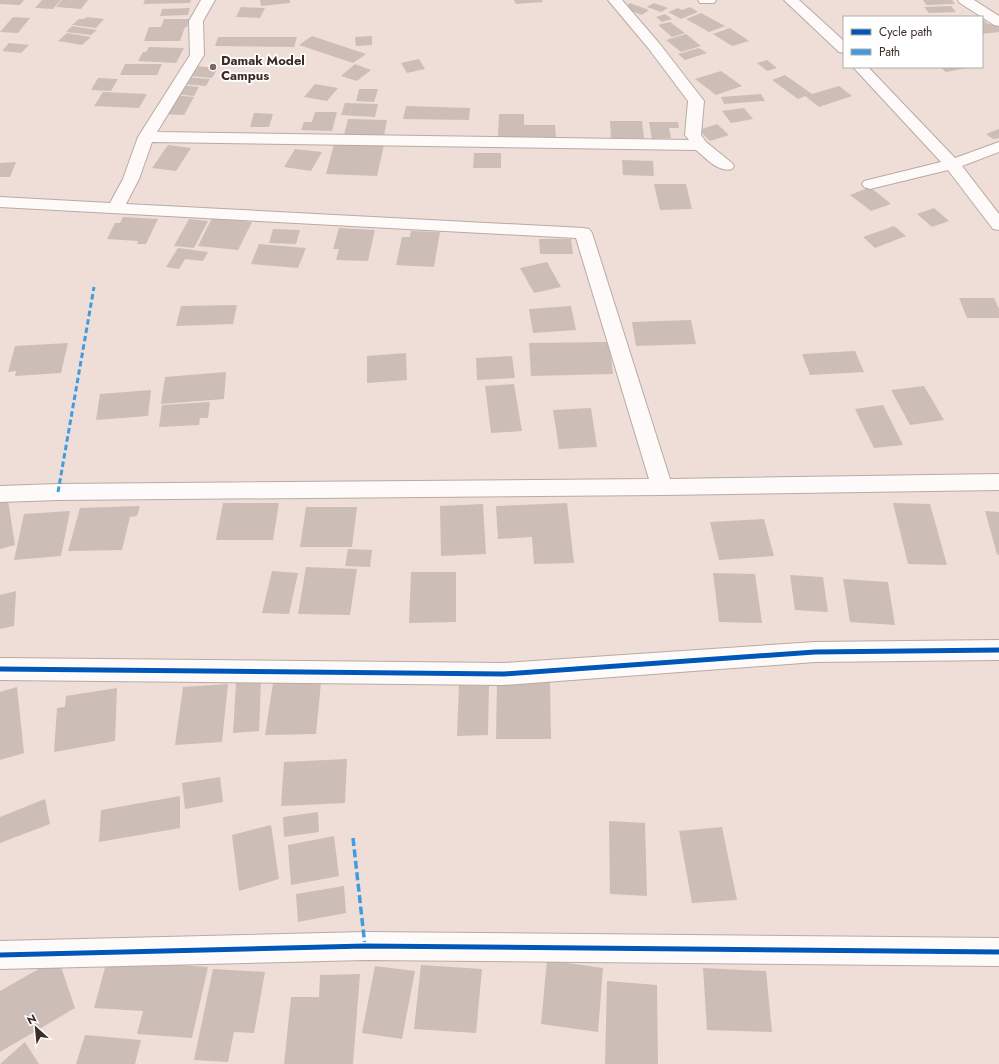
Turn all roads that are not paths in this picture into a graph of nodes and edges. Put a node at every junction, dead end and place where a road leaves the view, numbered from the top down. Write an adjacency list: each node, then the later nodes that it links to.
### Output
1 (208, 0): 10 (street)
2 (615, 0): 11 (street)
3 (705, 0): 4 (street)
4 (709, 0)
5 (791, 0): 8 (street)
6 (965, 0): 7 (street)
7 (997, 18)
8 (843, 48)
9 (861, 68): 13 (street)
10 (146, 137): 11 (street); 17 (street)
11 (700, 146): 14 (street)
12 (999, 147): 13 (street)
13 (952, 164): 15 (street); 18 (street)
14 (726, 166)
15 (870, 184)
16 (0, 202): 17 (street)
17 (114, 208): 20 (street)
18 (999, 224)
19 (999, 482): 20 (street)
20 (662, 487): 21 (street)
21 (0, 494)
22 (999, 650): 23 (street)
23 (0, 669)
24 (999, 952): 25 (street)
25 (0, 955)

